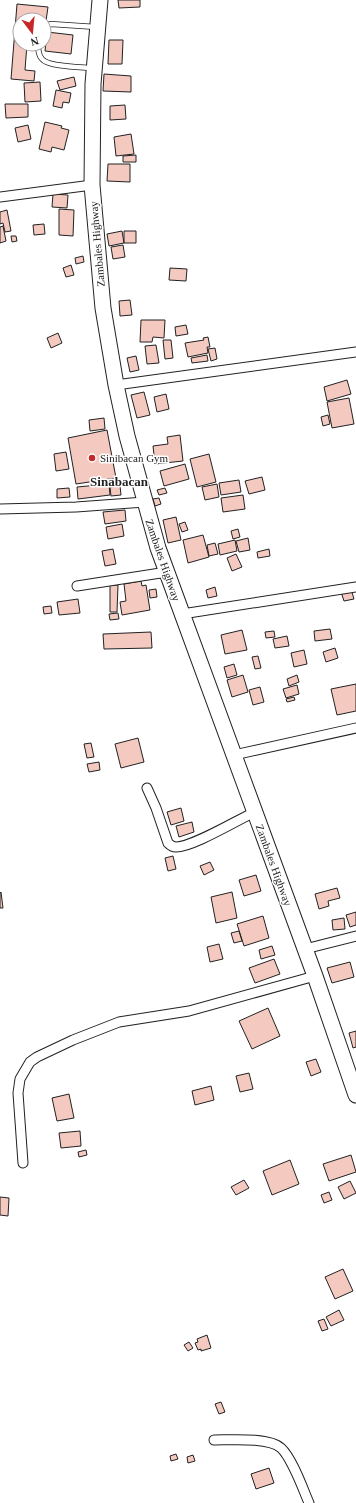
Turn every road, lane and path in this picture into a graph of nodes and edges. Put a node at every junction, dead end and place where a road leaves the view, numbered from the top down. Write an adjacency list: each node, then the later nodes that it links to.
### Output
1 (100, 0): 3 (main road, Zambales Highway)
2 (52, 24): 3 (lane)
3 (97, 27): 5 (main road, Zambales Highway)
4 (38, 52): 5 (lane)
5 (94, 68): 6 (main road, Zambales Highway)
6 (92, 186): 7 (street); 9 (main road, Zambales Highway)
7 (0, 197)
8 (356, 352): 9 (street)
9 (116, 385): 10 (main road, Zambales Highway)
10 (144, 502): 11 (street); 12 (main road, Zambales Highway)
11 (0, 509)
12 (167, 572): 13 (street); 15 (main road, Zambales Highway)
13 (77, 586)
14 (356, 587): 15 (street)
15 (182, 614): 17 (main road, Zambales Highway)
16 (356, 728): 17 (street)
17 (234, 755): 19 (main road, Zambales Highway)
18 (147, 788): 19 (street)
19 (255, 812): 21 (main road, Zambales Highway)
20 (356, 936): 21 (street)
21 (305, 949): 22 (main road, Zambales Highway)
22 (315, 976): 23 (main road, Zambales Highway); 24 (street)
23 (356, 1095)
24 (23, 1163)
25 (214, 1440): 26 (street)
26 (309, 1503)

